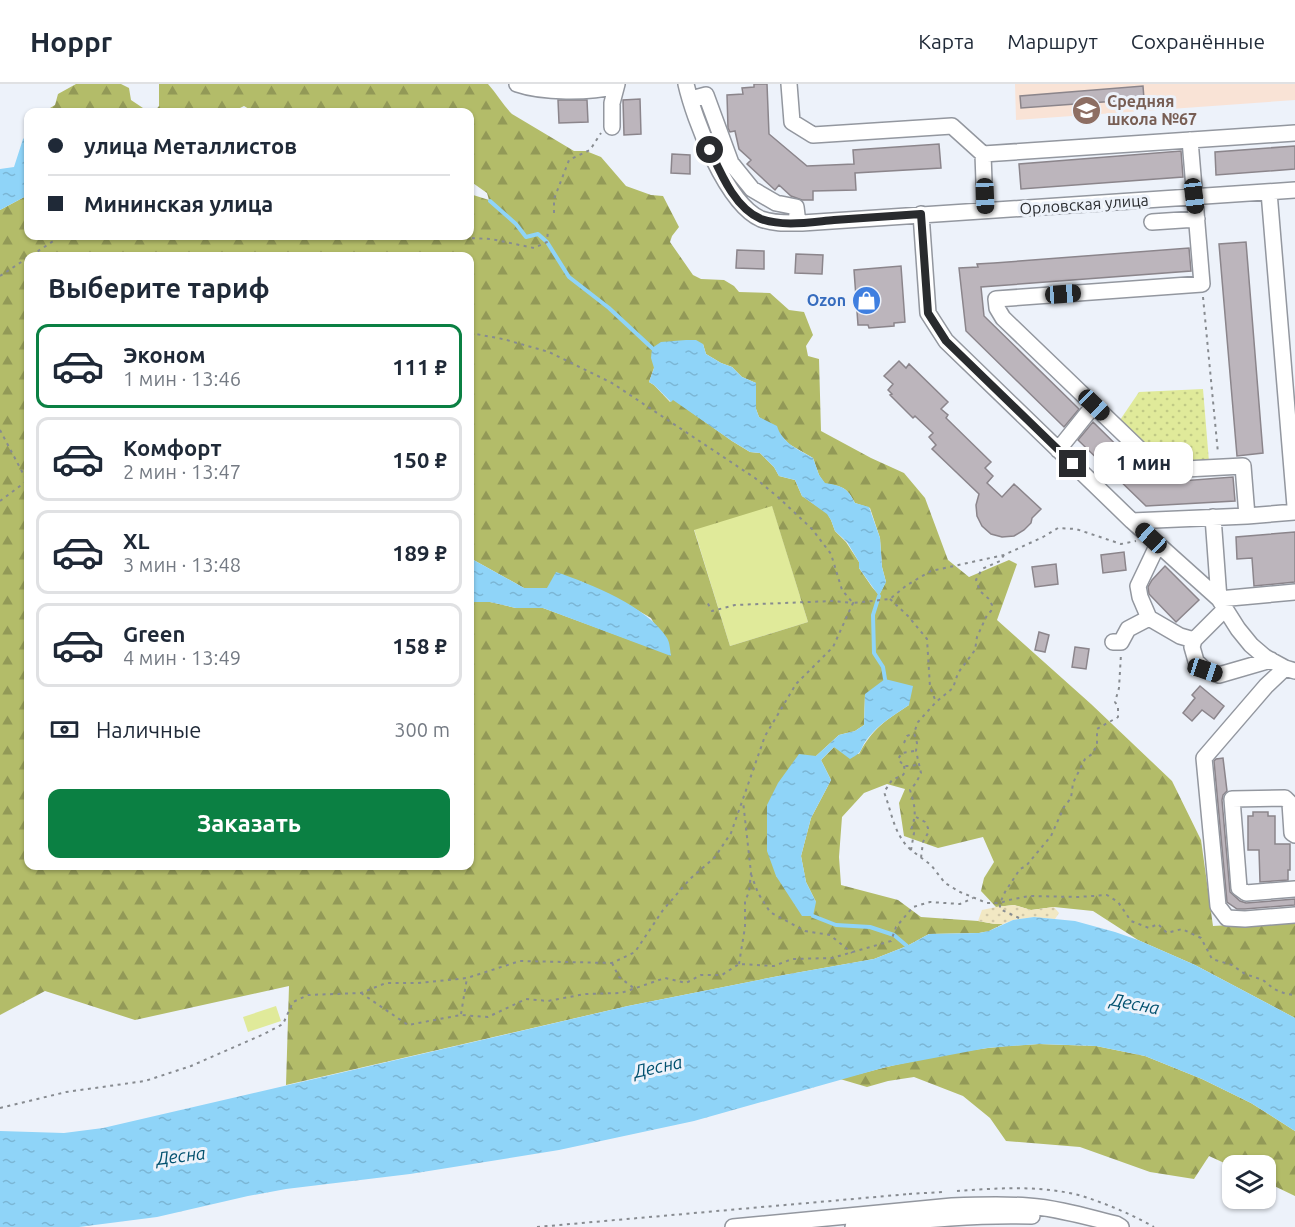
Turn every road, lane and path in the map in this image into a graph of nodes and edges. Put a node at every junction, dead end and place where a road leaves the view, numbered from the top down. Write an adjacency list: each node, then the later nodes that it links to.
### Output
1 (517, 84): 4 (street)
2 (686, 84): 5 (street, Орловская улица)
3 (789, 84): 9 (street)
4 (616, 85): 6 (street)
5 (691, 99): 18 (street, Орловская улица); 18 (street)
6 (607, 129): 14 (path)
7 (1295, 133): 8 (street)
8 (1190, 140): 9 (street); 12 (street)
9 (983, 154): 13 (street)
10 (1295, 190): 11 (street, Орловская улица)
11 (1269, 192): 12 (street, Орловская улица); 34 (street)
12 (1194, 196): 13 (street, Орловская улица); 16 (street)
13 (985, 210): 15 (street, Орловская улица)
14 (554, 213)
15 (921, 214): 18 (street, Орловская улица); 29 (street)
16 (1197, 219): 17 (street); 25 (street)
17 (1152, 222)
18 (800, 223)
19 (548, 230): 20 (path)
20 (474, 238)
21 (55, 240): 22 (path)
22 (37, 252)
23 (24, 260): 24 (path)
24 (0, 276)
25 (1202, 284): 27 (street); 30 (path)
26 (474, 334): 44 (path)
27 (1094, 405): 29 (street); 30 (street)
28 (0, 430): 31 (path)
29 (1058, 450): 38 (street)
30 (1219, 468): 36 (street)
31 (24, 473)
32 (24, 483): 33 (path)
33 (0, 501)
34 (1295, 506)
35 (1295, 513): 36 (street)
36 (1247, 516): 37 (street)
37 (1213, 517): 38 (street); 45 (street)
38 (1132, 521): 39 (street)
39 (1154, 541): 40 (path); 45 (street); 46 (street)
40 (1004, 555): 42 (path); 50 (path)
41 (1295, 592): 45 (street)
42 (890, 599): 44 (path); 50 (path)
43 (707, 602): 44 (path)
44 (853, 603): 56 (path)
45 (1222, 604): 47 (street); 49 (street)
46 (1149, 618): 47 (street); 48 (street)
47 (1194, 640): 49 (street)
48 (1117, 642): 64 (path)
49 (1283, 666): 65 (street)
50 (936, 702): 51 (path)
51 (914, 732): 52 (path); 54 (path)
52 (904, 743)
53 (914, 751): 55 (path)
54 (918, 764): 55 (path); 57 (path)
55 (903, 766): 59 (path)
56 (743, 800): 61 (path); 68 (path)
57 (915, 817): 59 (path); 60 (path)
58 (1295, 835): 62 (street)
59 (911, 850): 60 (path)
60 (921, 858): 63 (path)
61 (751, 873): 67 (path); 69 (path)
62 (1295, 890)
63 (972, 898): 64 (path); 67 (path)
64 (1000, 903): 66 (path); 73 (path)
65 (1295, 915)
66 (1018, 918)
67 (852, 953): 69 (path)
68 (612, 963): 70 (path); 71 (path)
69 (739, 964): 71 (path)
70 (467, 978): 72 (path); 74 (path)
71 (634, 989): 74 (path)
72 (362, 993): 74 (path); 75 (path)
73 (1295, 996)
74 (461, 1015)
75 (0, 1108)
76 (909, 1194): 78 (path)
77 (952, 1217): 79 (street); 80 (street); 81 (street); 82 (street)
78 (537, 1227)
79 (733, 1227)
80 (853, 1227)
81 (1095, 1227)
82 (1121, 1227)

